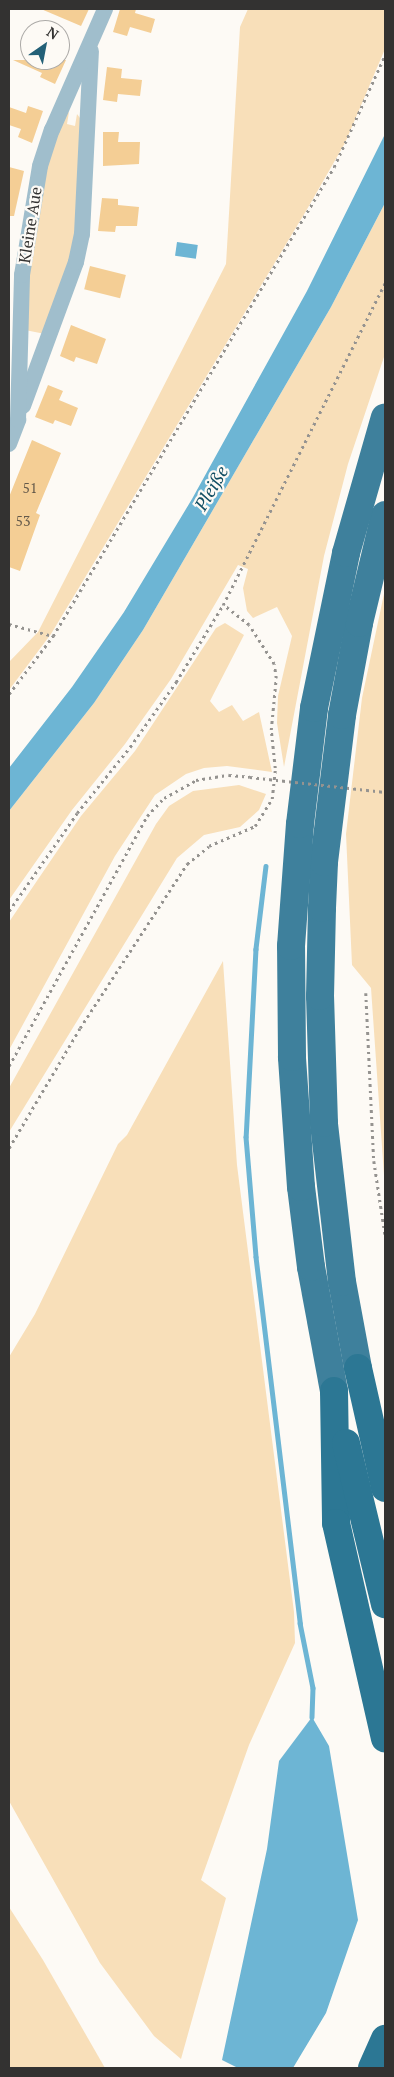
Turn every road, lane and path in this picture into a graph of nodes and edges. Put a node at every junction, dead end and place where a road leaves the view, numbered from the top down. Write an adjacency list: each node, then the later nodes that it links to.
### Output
1 (106, 9): 2 (street, Kleine Aue)
2 (92, 40): 6 (street, Kleine Aue); 6 (street, Kleine Aue)
3 (385, 55): 11 (path)
4 (385, 284): 9 (path)
5 (385, 417): 20 (highway)
6 (18, 420): 7 (street, Kleine Aue)
7 (9, 444)
8 (385, 515): 19 (highway)
9 (223, 605): 14 (path); 17 (path)
10 (9, 624): 11 (path)
11 (53, 636): 12 (path)
12 (9, 694)
13 (385, 792): 16 (path, bridge)
14 (9, 911)
15 (366, 993): 18 (path)
16 (9, 1066)
17 (9, 1148)
18 (385, 1234)
19 (358, 1368): 21 (highway); 22 (highway)
20 (334, 1391): 23 (highway); 24 (highway)
21 (385, 1431)
22 (385, 1488)
23 (385, 1604)
24 (385, 1738)
25 (385, 2039): 26 (highway)
26 (372, 2068)

